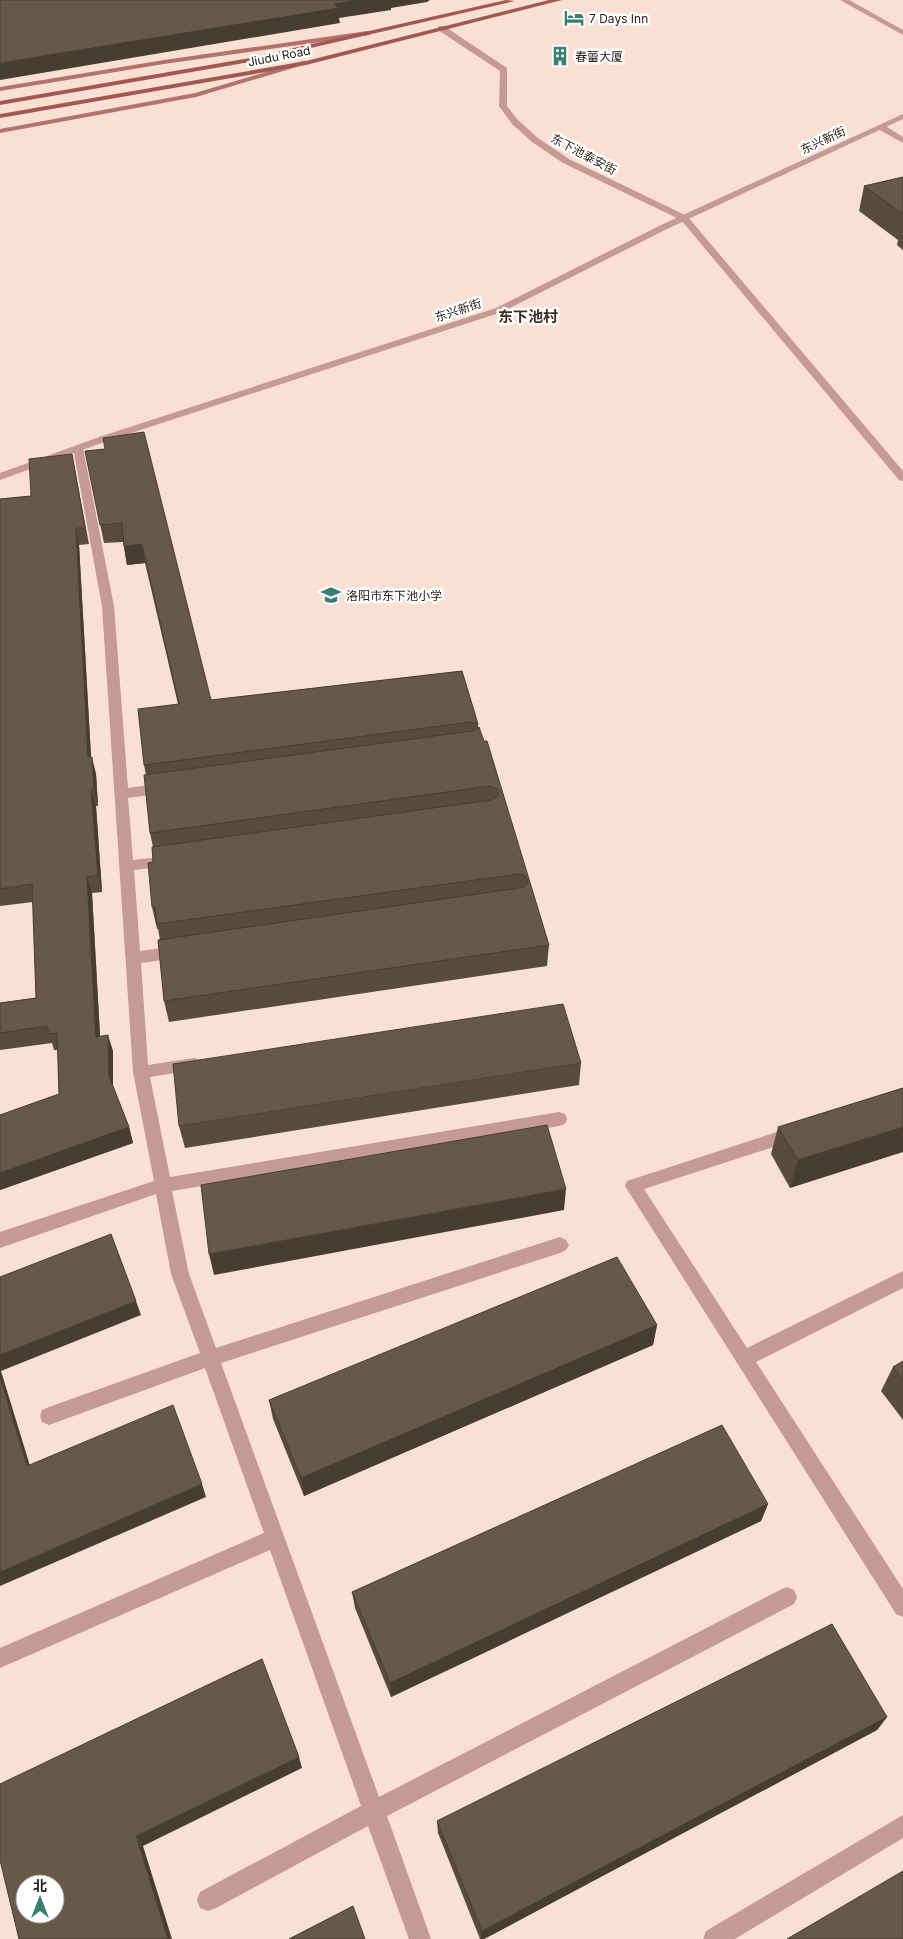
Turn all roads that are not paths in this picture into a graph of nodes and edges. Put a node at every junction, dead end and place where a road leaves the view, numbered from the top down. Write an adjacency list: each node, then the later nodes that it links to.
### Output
1 (515, 0): 5 (main road, Jiudu Road)
2 (558, 0): 4 (main road, Jiudu Road)
3 (844, 0): 6 (street)
4 (441, 28): 7 (main road, Jiudu Road); 15 (street, 东下池泰安街)
5 (367, 33): 8 (main road); 9 (main road, Jiudu Road)
6 (903, 33)
7 (306, 63): 10 (main road, Jiudu Road); 13 (main road)
8 (0, 90)
9 (0, 103)
10 (0, 116)
11 (903, 116): 12 (street, 东兴新街)
12 (881, 127): 14 (street); 15 (street, 东兴新街)
13 (0, 131)
14 (903, 141)
15 (684, 218): 16 (street, 东兴新街); 18 (street)
16 (78, 448): 17 (street, 东兴新街); 20 (street)
17 (0, 476)
18 (903, 478)
19 (180, 786): 20 (street)
20 (121, 794): 22 (street)
21 (186, 858): 22 (street)
22 (126, 866): 24 (street)
23 (192, 950): 24 (street)
24 (133, 958): 26 (street)
25 (209, 1062): 26 (street)
26 (141, 1072): 29 (street)
27 (559, 1119): 29 (street)
28 (810, 1128): 34 (street)
29 (163, 1185): 30 (street); 33 (street)
30 (0, 1240)
31 (560, 1245): 33 (street)
32 (903, 1279): 34 (street)
33 (210, 1358): 35 (street); 36 (street)
34 (744, 1359): 38 (street)
35 (49, 1416)
36 (275, 1538): 39 (street); 40 (street)
37 (787, 1596): 40 (street)
38 (903, 1607)
39 (0, 1658)
40 (374, 1811): 42 (street); 43 (street)
41 (903, 1826): 44 (street)
42 (208, 1900)
43 (420, 1939)
44 (714, 1939)

